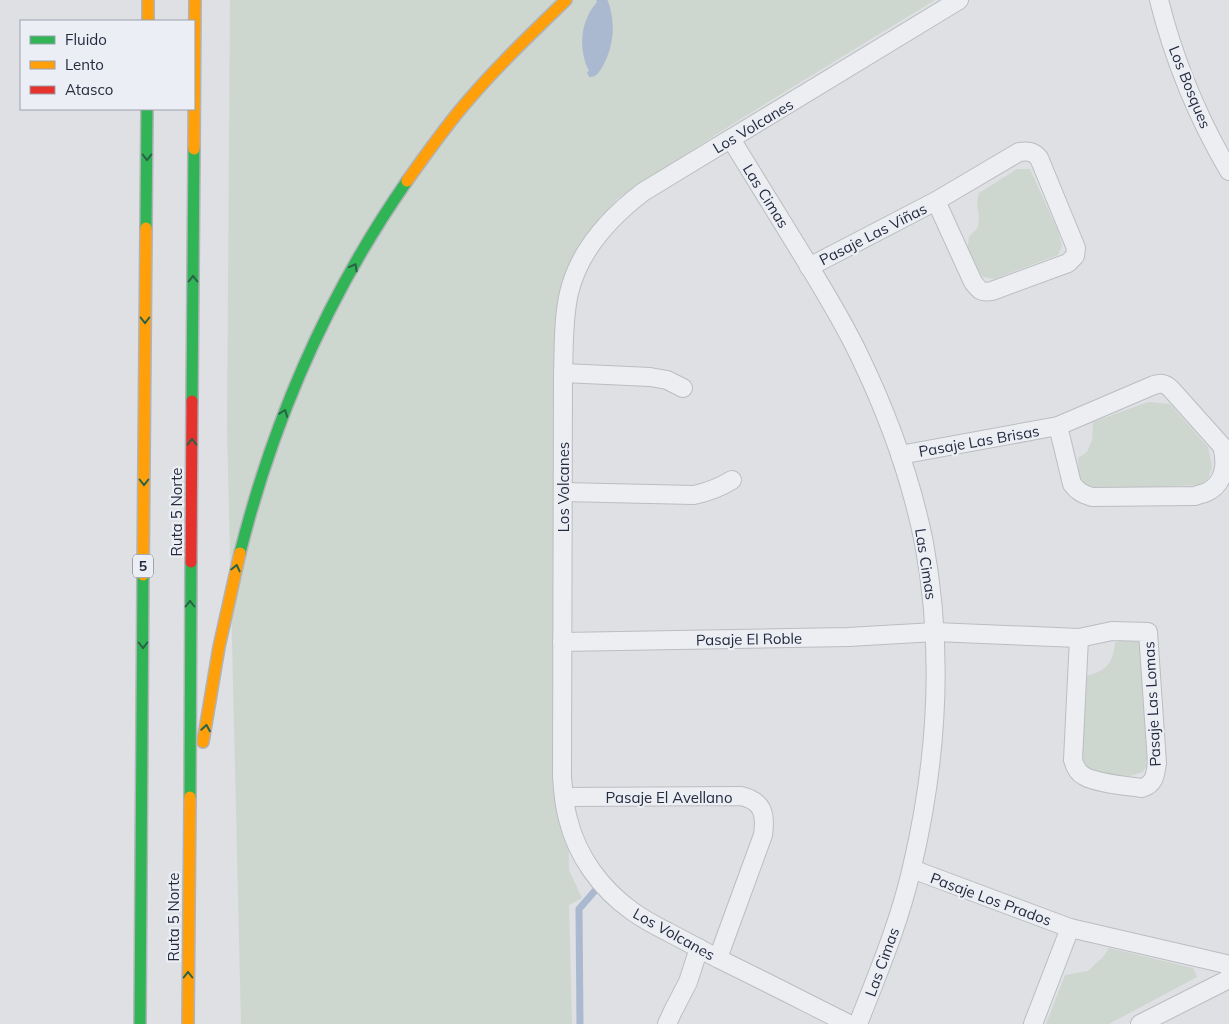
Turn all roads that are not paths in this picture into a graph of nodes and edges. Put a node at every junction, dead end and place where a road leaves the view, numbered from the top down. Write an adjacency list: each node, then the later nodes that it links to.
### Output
1 (148, 0): 6 (highway)
2 (195, 0): 7 (highway, Ruta 5 Norte, one-way to 2)
3 (566, 0): 25 (highway, one-way to 3)
4 (959, 0): 10 (street, Los Volcanes)
5 (1159, 0): 11 (street, Los Bosques)
6 (148, 20)
7 (195, 20)
8 (147, 110): 31 (highway, 5, one-way to 31)
9 (194, 110): 25 (highway, Ruta 5 Norte, one-way to 9)
10 (731, 139): 13 (street, Las Cimas); 14 (street, Los Volcanes)
11 (1229, 171)
12 (936, 201): 12 (street, Pasaje Las Viñas); 13 (street, Pasaje Las Viñas)
13 (809, 267): 17 (street, Las Cimas)
14 (563, 373): 15 (street); 19 (street, Los Volcanes)
15 (683, 388)
16 (1058, 426): 16 (street, Pasaje Las Brisas); 17 (street, Pasaje Las Brisas)
17 (900, 455): 20 (street, Las Cimas)
18 (732, 480): 19 (street)
19 (563, 492): 22 (street, Los Volcanes)
20 (935, 632): 21 (street, Pasaje Las Lomas); 22 (street, Pasaje El Roble); 24 (street, Las Cimas)
21 (1079, 638): 21 (street, Pasaje Las Lomas)
22 (562, 642): 23 (street, Los Volcanes)
23 (564, 797): 27 (street, Los Volcanes); 28 (street, Pasaje El Avellano)
24 (912, 869): 26 (street, Pasaje Los Prados); 35 (street, Las Cimas)
25 (188, 881): 32 (highway, Ruta 5 Norte, one-way to 25)
26 (1070, 928): 29 (street, Pasaje Los Prados); 36 (street, Pasaje Los Prados)
27 (699, 948): 28 (street, Los Volcanes); 33 (street)
28 (718, 958): 34 (street, Los Volcanes)
29 (1229, 966)
30 (1229, 977): 37 (street)
31 (140, 1024)
32 (188, 1024)
33 (667, 1024)
34 (849, 1024)
35 (858, 1024)
36 (1033, 1024)
37 (1140, 1024)

